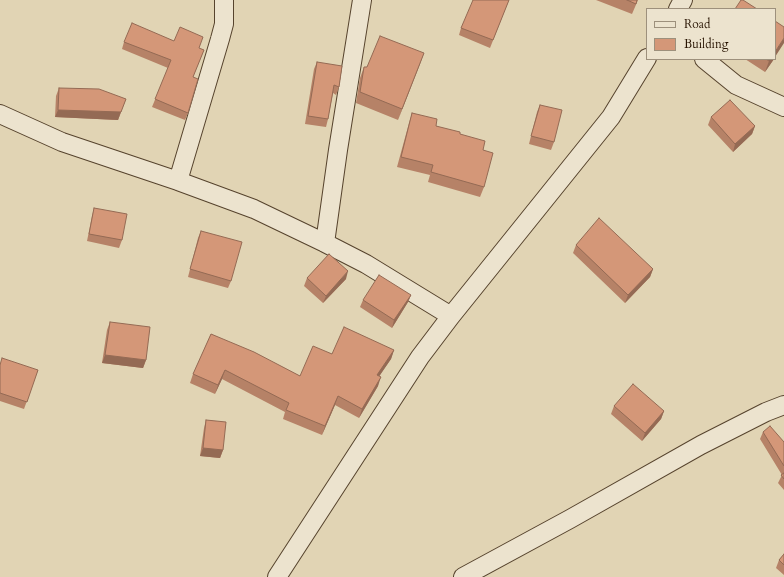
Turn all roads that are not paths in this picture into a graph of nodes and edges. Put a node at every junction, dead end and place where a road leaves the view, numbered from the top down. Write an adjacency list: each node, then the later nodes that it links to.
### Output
1 (224, 0): 7 (street)
2 (362, 0): 8 (street)
3 (646, 60): 9 (street)
4 (705, 60): 5 (street)
5 (784, 108)
6 (0, 114): 7 (street)
7 (178, 181): 8 (street)
8 (325, 243): 9 (street)
9 (451, 316): 11 (street)
10 (784, 405): 12 (street)
11 (276, 577)
12 (463, 577)

